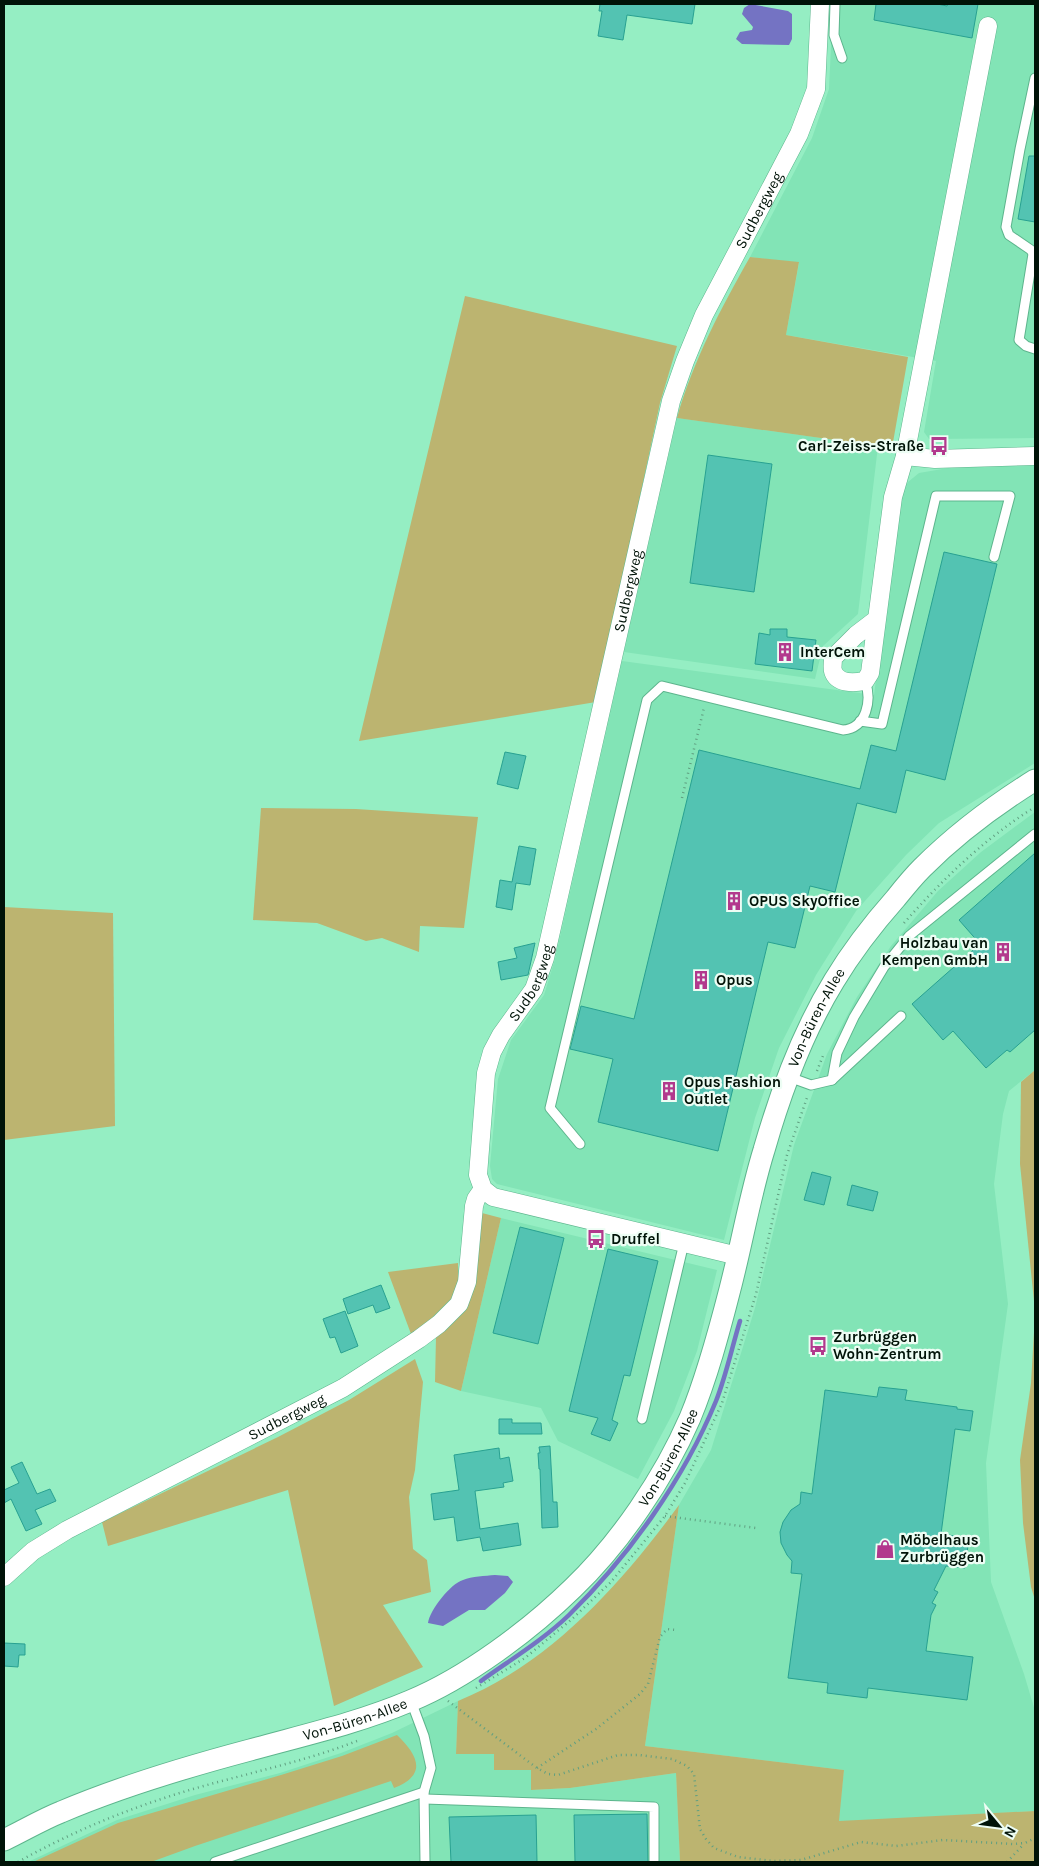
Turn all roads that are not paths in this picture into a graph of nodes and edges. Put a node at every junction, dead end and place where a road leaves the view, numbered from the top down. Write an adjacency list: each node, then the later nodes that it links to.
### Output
1 (820, 4): 19 (street, Sudbergweg)
2 (835, 4): 4 (lane)
3 (988, 26): 7 (street)
4 (842, 58)
5 (1035, 78): 6 (lane)
6 (1035, 348)
7 (905, 456): 8 (street); 10 (street)
8 (1035, 456)
9 (994, 557): 12 (lane)
10 (877, 619): 11 (street); 11 (street)
11 (865, 681): 12 (lane)
12 (860, 721): 18 (lane)
13 (1035, 780): 16 (street, Von-Büren-Allee)
14 (1035, 834): 17 (lane)
15 (900, 1016): 17 (lane)
16 (789, 1077): 17 (lane); 21 (street, Von-Büren-Allee)
17 (832, 1080)
18 (580, 1144)
19 (482, 1189): 20 (street); 23 (street, Sudbergweg)
20 (684, 1243): 21 (street); 22 (lane)
21 (738, 1256): 24 (street, Von-Büren-Allee)
22 (642, 1419)
23 (4, 1577)
24 (411, 1701): 25 (lane); 26 (street, Von-Büren-Allee)
25 (425, 1795): 27 (lane); 28 (lane); 29 (lane)
26 (4, 1840)
27 (215, 1862)
28 (425, 1862)
29 (654, 1862)

